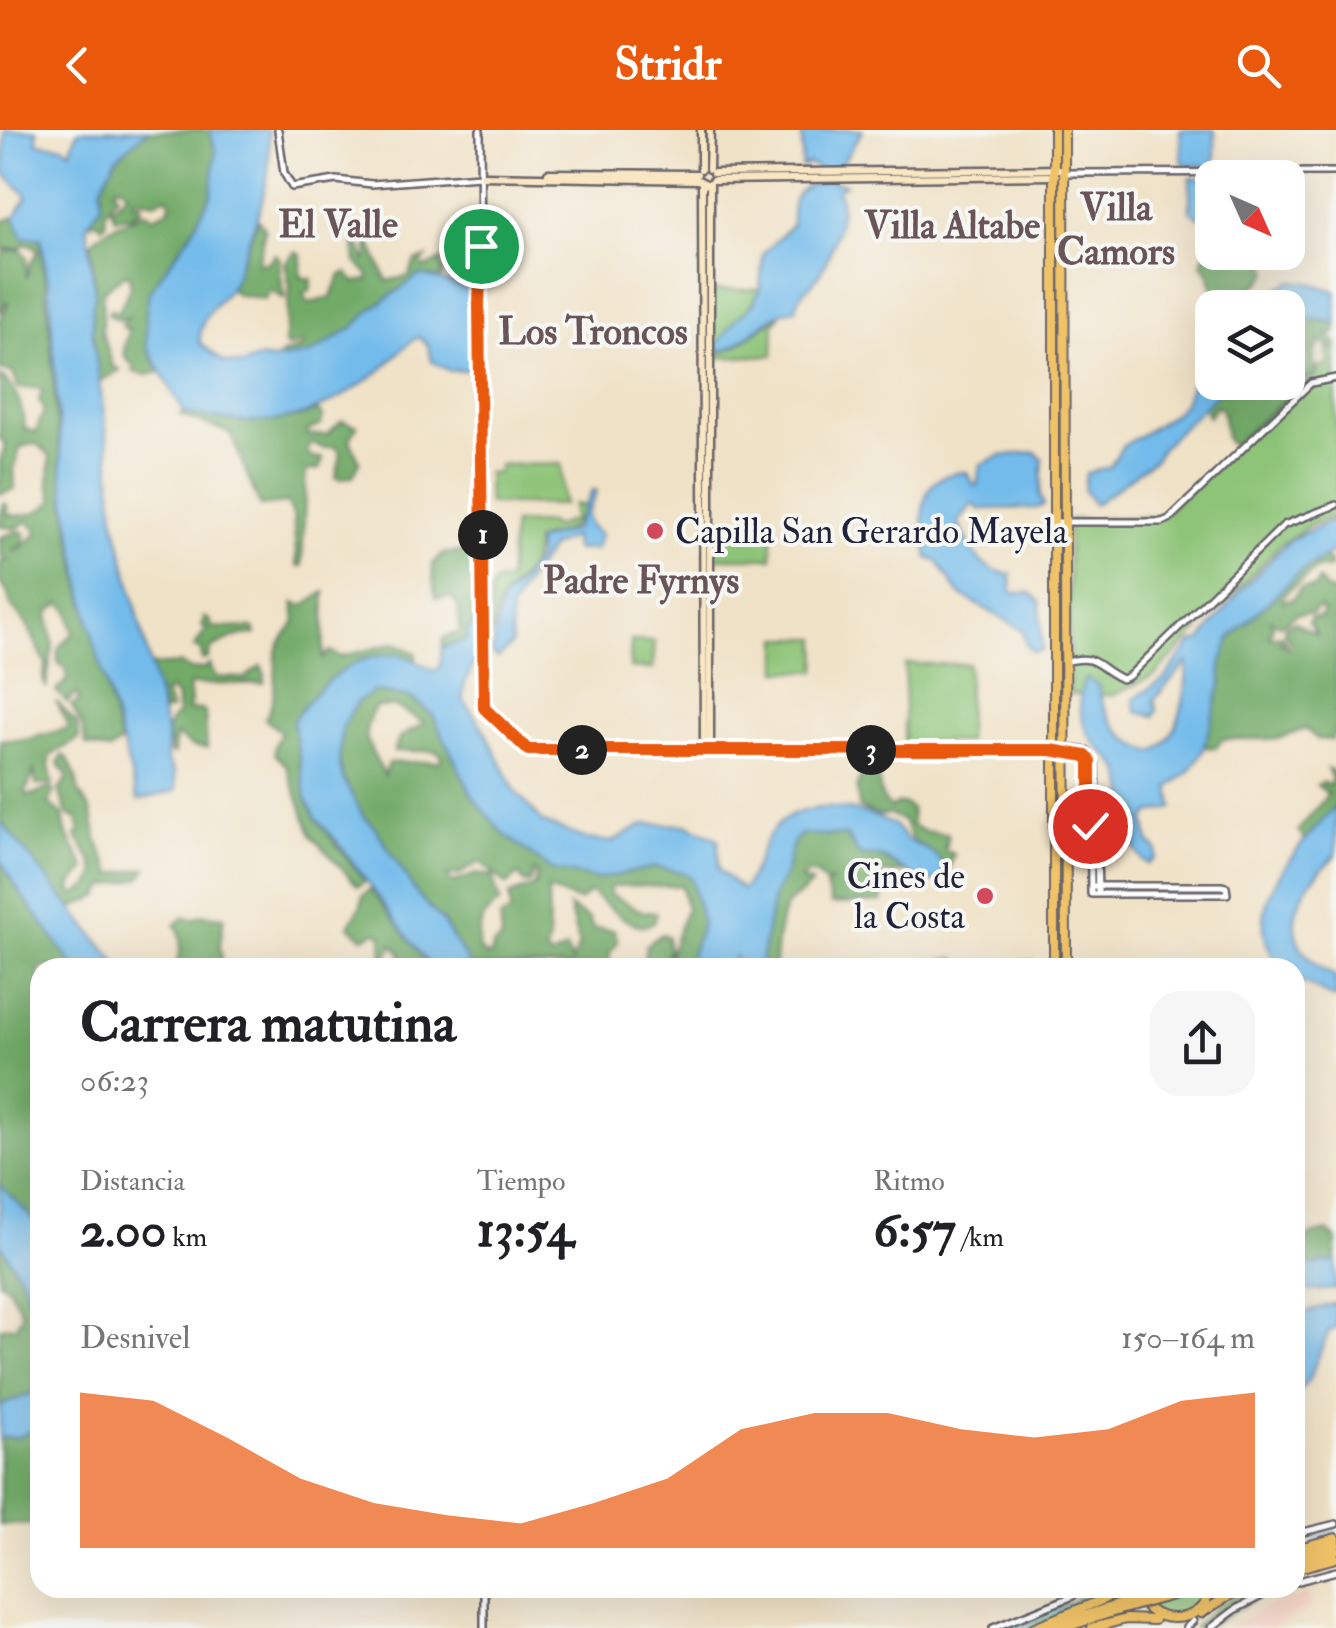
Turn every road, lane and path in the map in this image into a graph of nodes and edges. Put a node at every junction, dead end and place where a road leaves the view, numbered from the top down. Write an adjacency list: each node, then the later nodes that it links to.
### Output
1 (278, 130): 9 (street)
2 (480, 130): 9 (street)
3 (701, 130): 10 (main road)
4 (710, 130): 10 (main road)
5 (1054, 130): 8 (main road)
6 (1064, 130): 8 (main road)
7 (1336, 172): 8 (street)
8 (1060, 173): 10 (main road); 13 (main road)
9 (481, 176): 10 (main road); 15 (street)
10 (705, 177): 15 (main road)
11 (1336, 378): 13 (street)
12 (1336, 505): 14 (street)
13 (1060, 522): 14 (main road); 16 (main road)
14 (1064, 662): 16 (main road)
15 (708, 749): 16 (main road)
16 (1058, 750): 19 (street); 22 (main road); 23 (main road)
17 (1158, 885): 18 (street); 19 (street); 20 (street)
18 (1170, 885): 21 (street); 21 (street)
19 (1094, 890): 20 (street)
20 (1158, 894): 21 (street)
21 (1169, 894)
22 (1054, 958)
23 (1066, 958)
24 (1336, 1524): 25 (street)
25 (1305, 1532)
26 (1336, 1547): 27 (main road); 28 (main road)
27 (1305, 1553)
28 (1305, 1564)
29 (1336, 1571): 30 (street)
30 (1305, 1579)
31 (484, 1598): 44 (street)
32 (1068, 1598): 45 (street)
33 (1104, 1598): 46 (main road)
34 (1141, 1598): 42 (main road)
35 (1147, 1598): 40 (main road, bridge)
36 (1156, 1598): 40 (main road, bridge)
37 (1209, 1598): 41 (main road)
38 (1226, 1598): 41 (main road)
39 (1257, 1598): 50 (street)
40 (1118, 1607): 47 (main road); 48 (main road)
41 (1201, 1614): 43 (main road)
42 (1156, 1623): 43 (main road); 49 (main road)
43 (1190, 1624)
44 (484, 1628)
45 (993, 1628)
46 (1032, 1628)
47 (1047, 1628)
48 (1063, 1628)
49 (1092, 1628)
50 (1211, 1628)

